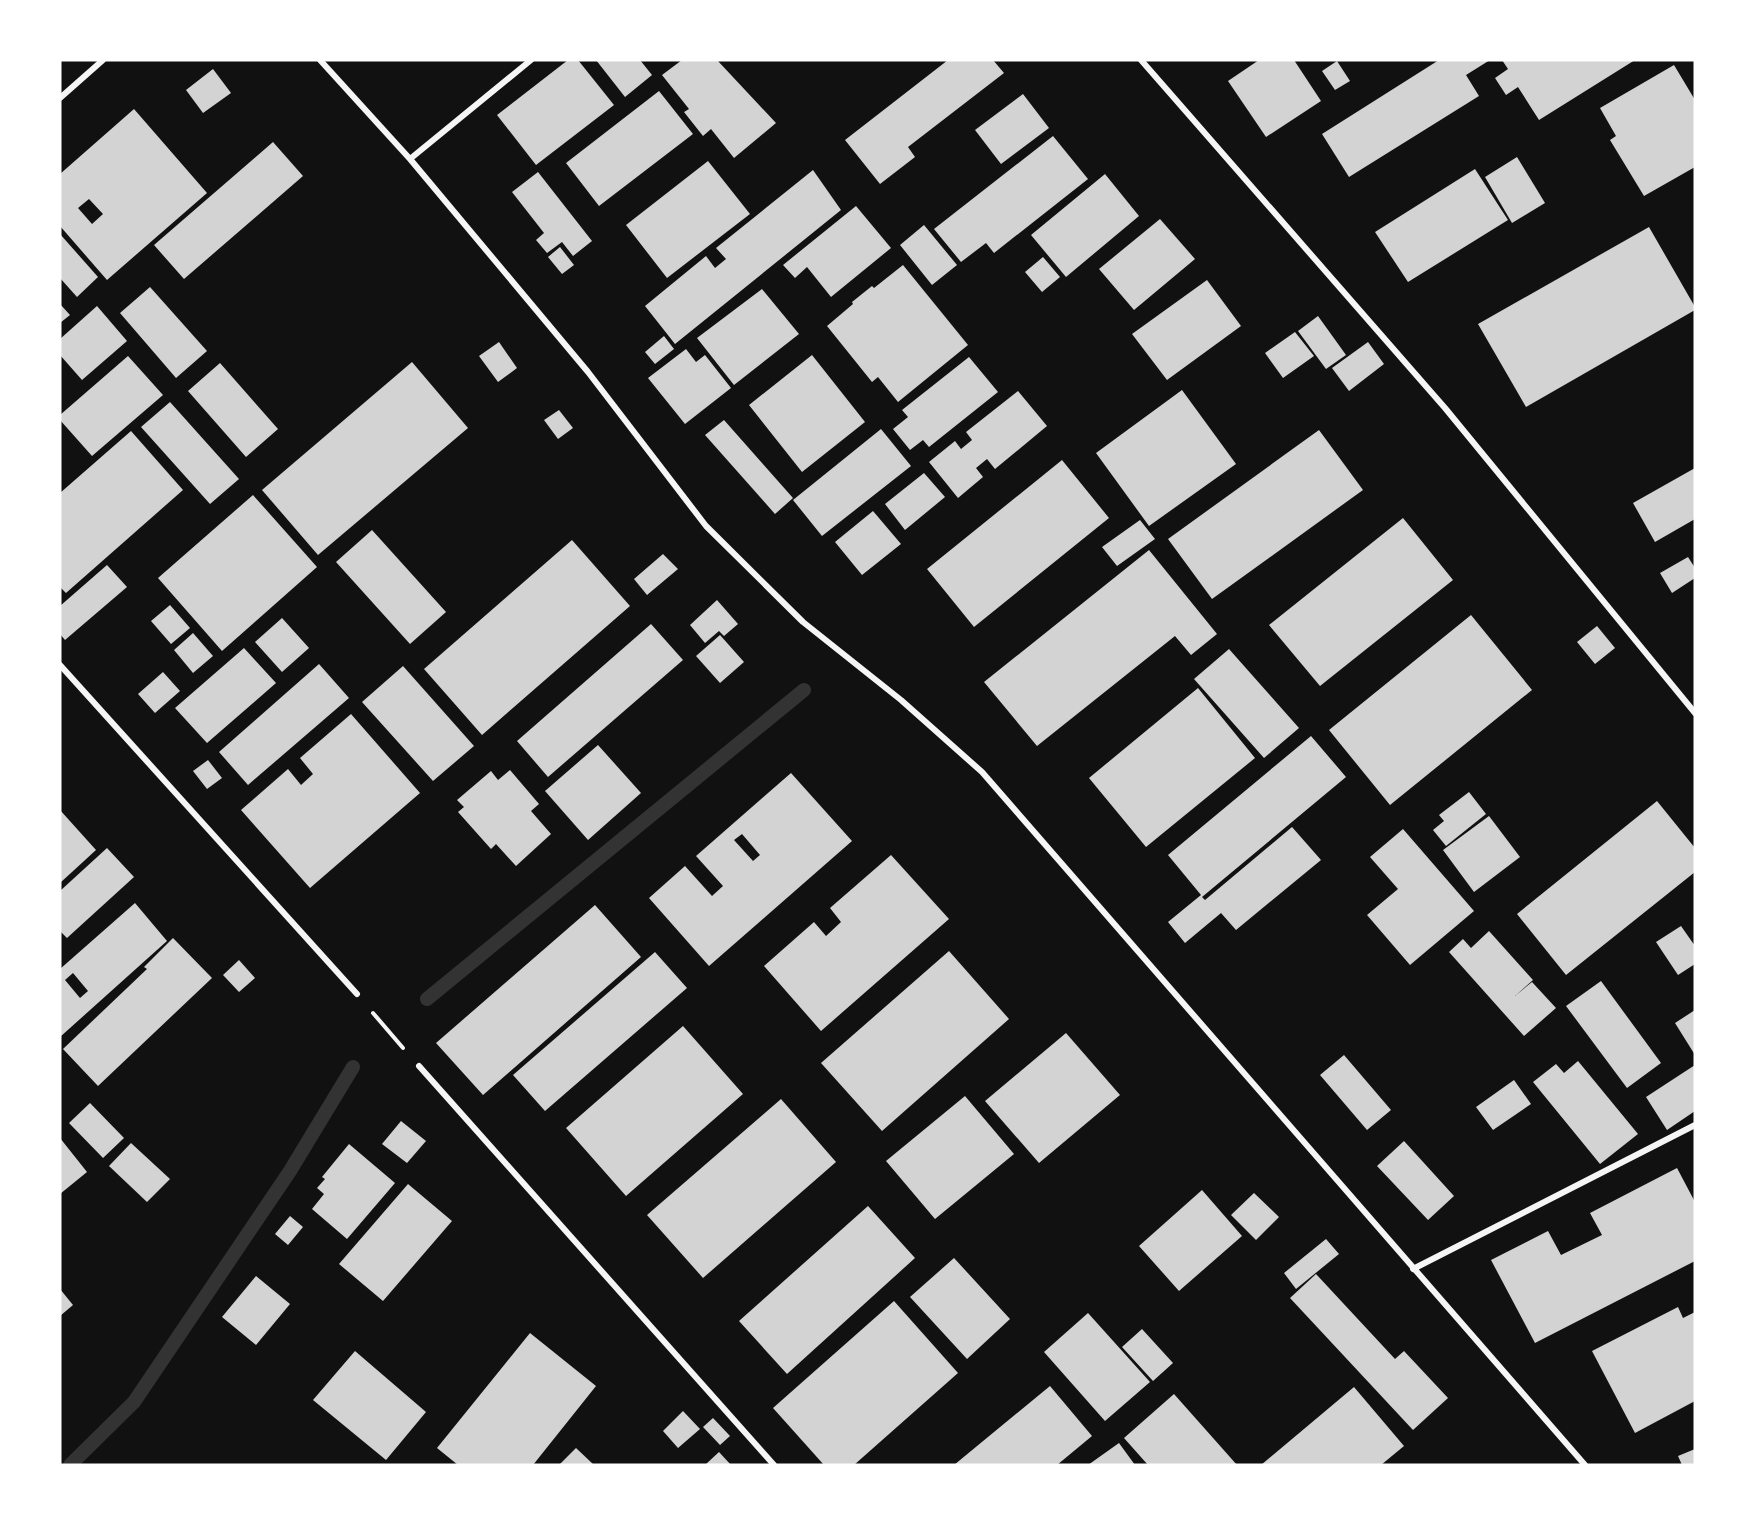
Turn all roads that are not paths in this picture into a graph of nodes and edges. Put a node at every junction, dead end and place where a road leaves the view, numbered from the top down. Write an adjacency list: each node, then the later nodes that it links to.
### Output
1 (103, 60): 5 (street)
2 (320, 60): 6 (street)
3 (531, 60): 6 (street)
4 (1141, 60): 8 (street)
5 (60, 98)
6 (410, 159): 12 (street)
7 (60, 665): 9 (street)
8 (1695, 713)
9 (357, 994)
10 (419, 1066): 13 (street)
11 (1695, 1125): 12 (street)
12 (1413, 1269): 14 (street)
13 (774, 1465)
14 (1585, 1465)

